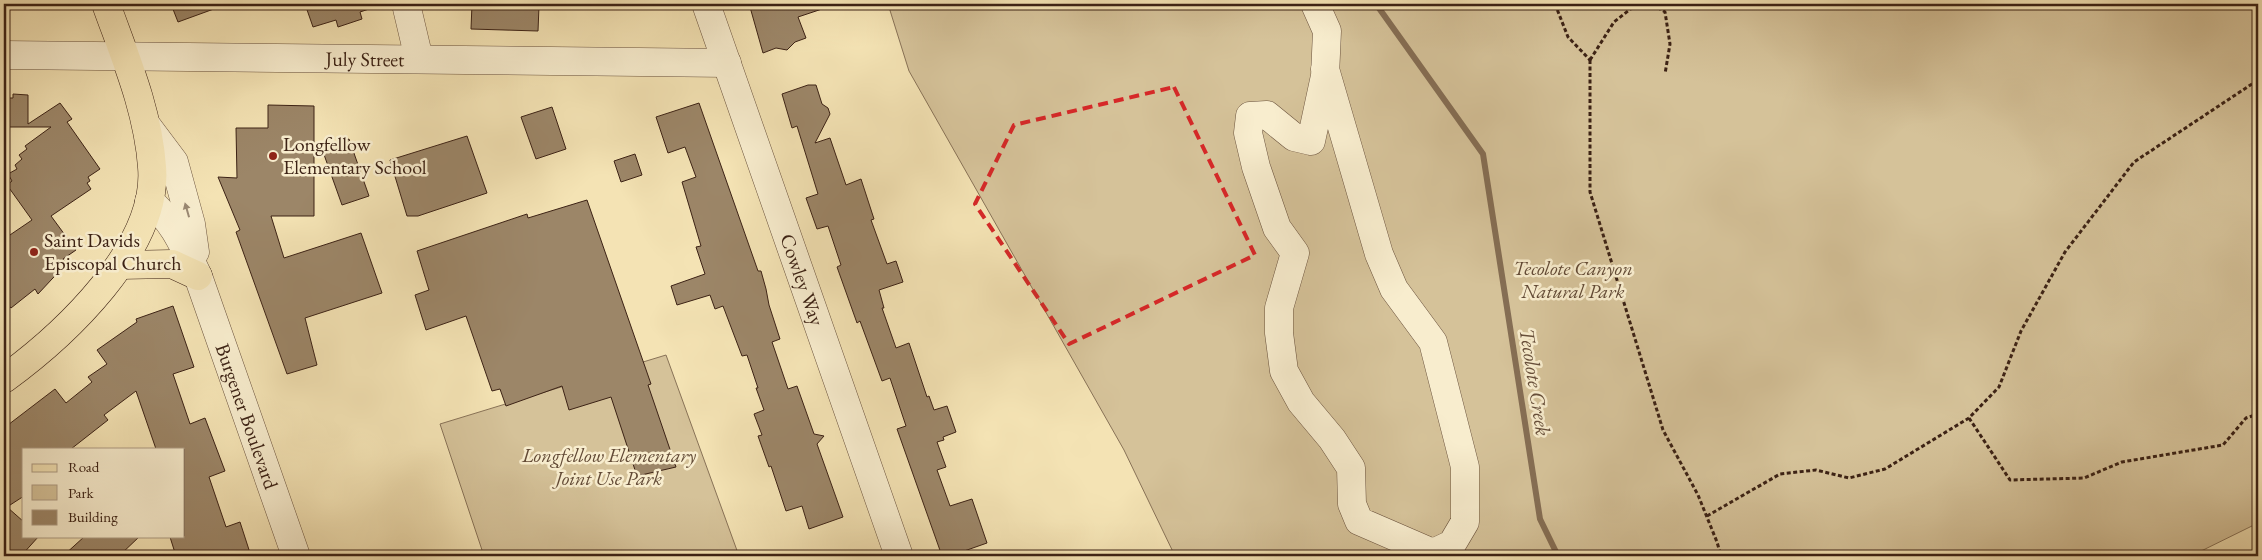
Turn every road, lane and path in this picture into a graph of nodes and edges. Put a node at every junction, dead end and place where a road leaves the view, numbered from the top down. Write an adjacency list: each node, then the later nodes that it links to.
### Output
1 (106, 4): 11 (main road, Burgener Boulevard)
2 (406, 4): 12 (street)
3 (706, 4): 14 (street, Cowley Way)
4 (1315, 4): 9 (street)
5 (1332, 4): 9 (street)
6 (1556, 4): 13 (path)
7 (1637, 4): 13 (path)
8 (1652, 4): 16 (path)
9 (1327, 31): 15 (street)
10 (4, 55): 11 (street, July Street)
11 (124, 55): 12 (street, July Street); 18 (main road, Burgener Boulevard)
12 (419, 59): 14 (street, July Street)
13 (1590, 60): 25 (path)
14 (727, 63): 26 (street, Cowley Way)
15 (1325, 69): 15 (street)
16 (1665, 74)
17 (2258, 80): 24 (path)
18 (147, 126): 19 (main road, Burgener Boulevard); 21 (street, Burgener Boulevard, one-way to 18)
19 (149, 201): 20 (main road); 21 (street, Burgener Boulevard)
20 (120, 265): 21 (main road); 22 (main road)
21 (198, 276): 27 (street, Burgener Boulevard)
22 (6, 374)
23 (2258, 414): 24 (path)
24 (1969, 418): 25 (path)
25 (1707, 516): 28 (path)
26 (894, 555)
27 (296, 556)
28 (1721, 556)

